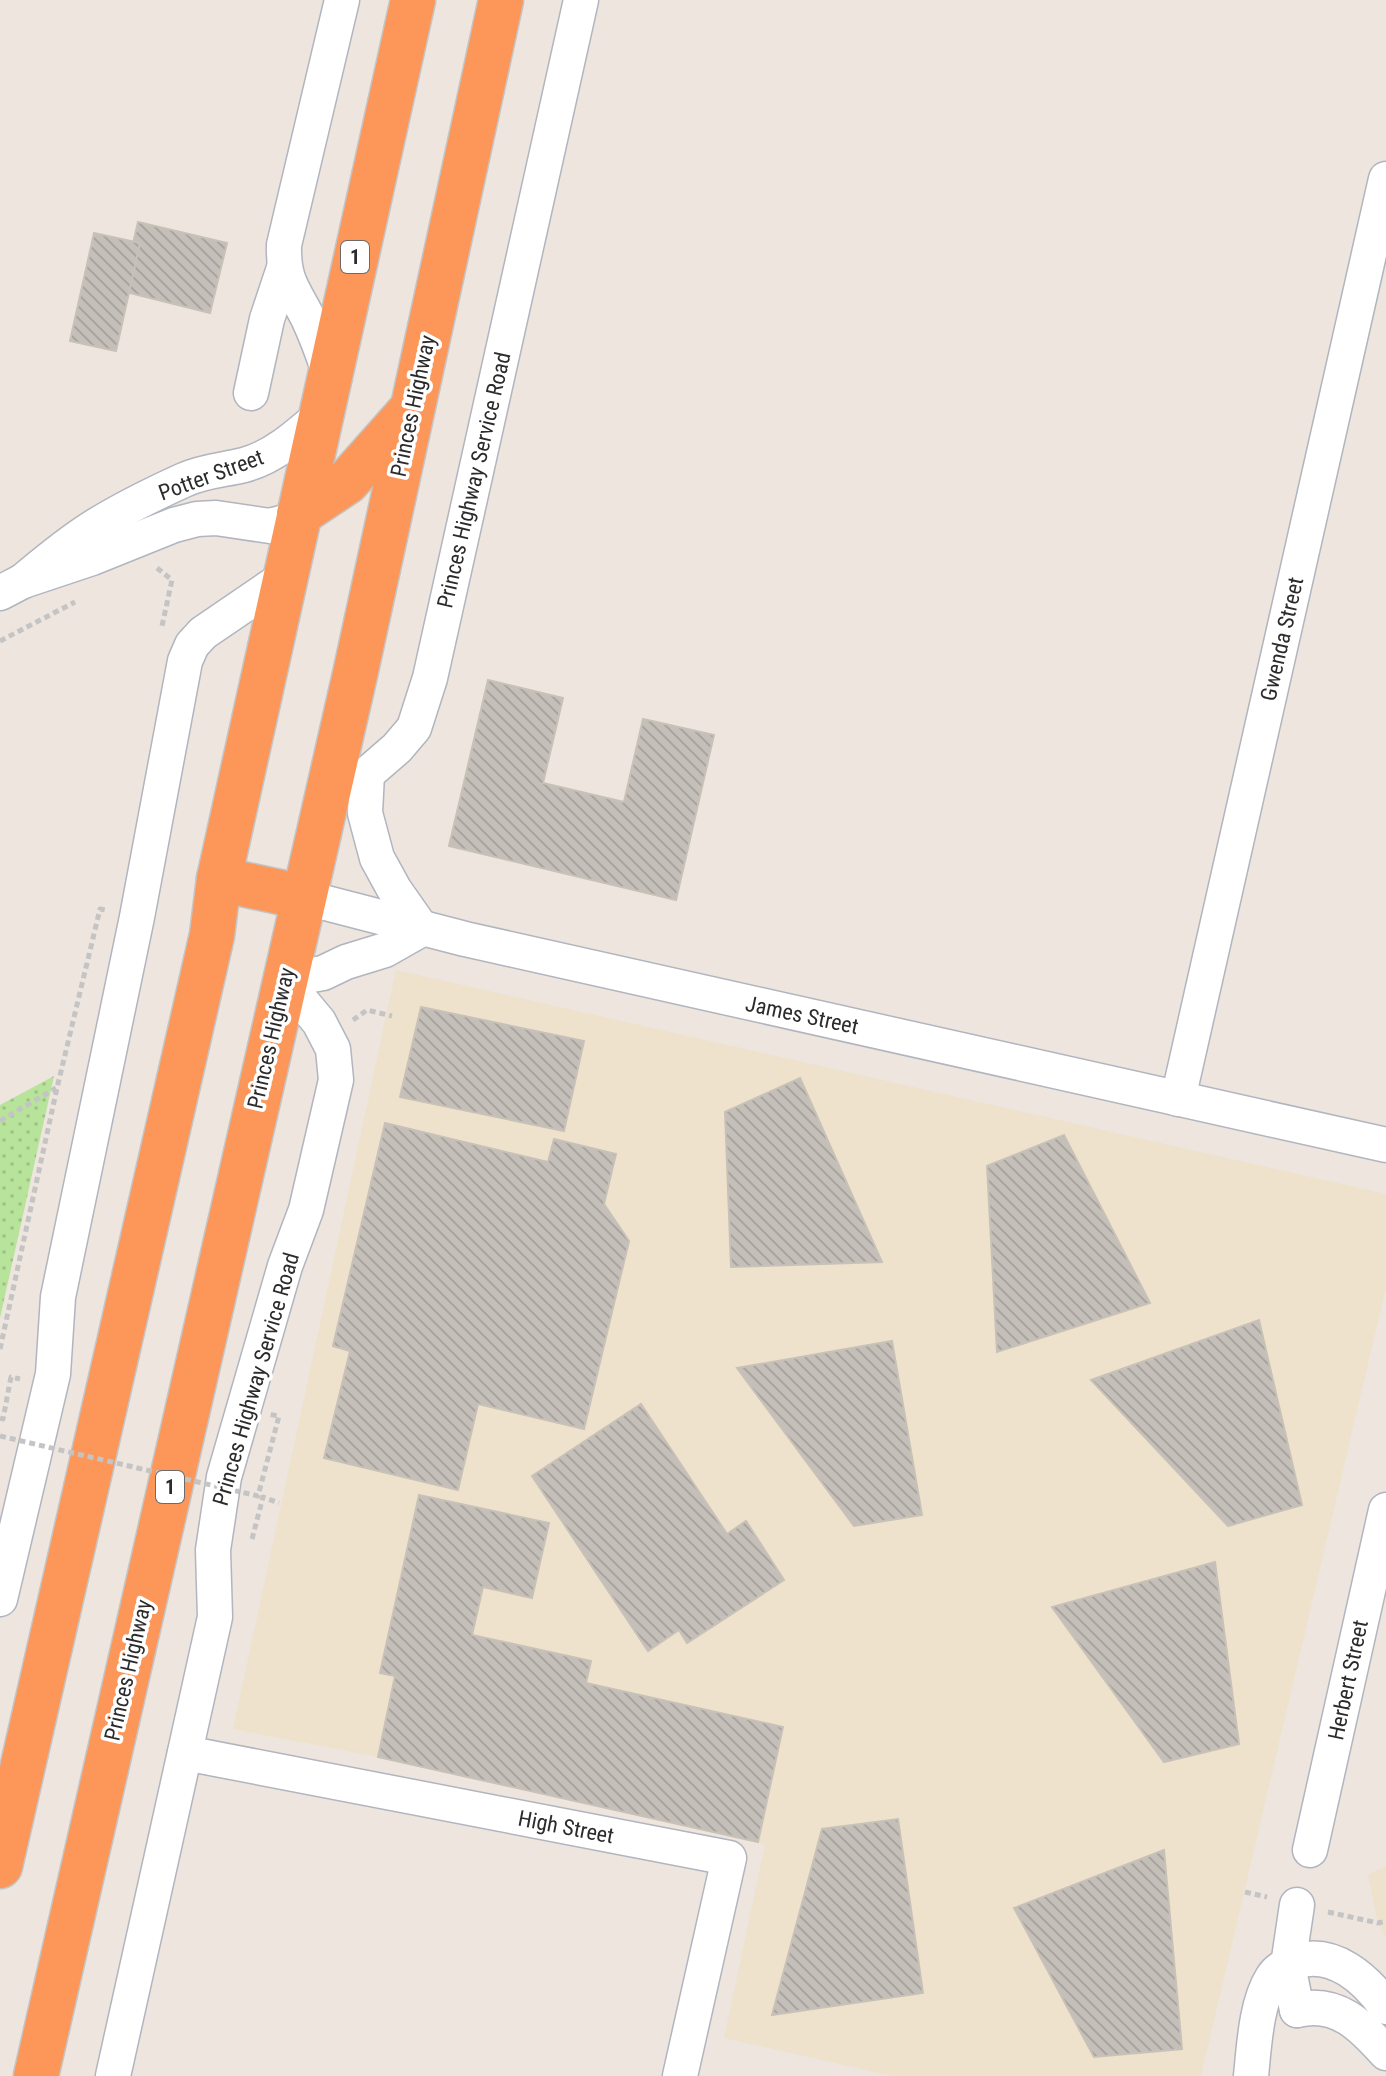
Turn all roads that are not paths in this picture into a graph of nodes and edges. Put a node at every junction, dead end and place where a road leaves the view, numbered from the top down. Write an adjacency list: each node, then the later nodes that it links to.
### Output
1 (342, 0): 6 (street)
2 (413, 0): 7 (highway, 1)
3 (501, 0): 9 (highway, Princes Highway / 1)
4 (581, 0): 16 (street, Princes Highway Service Road)
5 (1386, 179): 21 (street, Gwenda Street)
6 (284, 268): 7 (street); 8 (street)
7 (329, 372): 10 (highway, 1)
8 (251, 393)
9 (412, 408): 11 (highway); 15 (highway, Princes Highway / 1)
10 (321, 415): 11 (highway, 1); 12 (street, Potter Street)
11 (299, 514): 12 (street, Potter Street); 13 (highway, 1)
12 (102, 538): 14 (street, Potter Street)
13 (285, 577): 17 (highway, 1); 24 (street)
14 (11, 587)
15 (356, 670): 16 (street); 18 (highway, Princes Highway / 1)
16 (367, 774): 19 (street)
17 (219, 879): 18 (highway, James Street); 27 (highway, 1)
18 (303, 897): 19 (street, James Street); 20 (highway, Princes Highway / 1)
19 (422, 929): 20 (street); 21 (street, James Street)
20 (284, 980): 25 (street, Princes Highway Service Road); 33 (highway, Princes Highway / 1)
21 (1178, 1099): 22 (street, James Street)
22 (1386, 1145)
23 (1386, 1510): 26 (street, Herbert Street)
24 (0, 1599)
25 (185, 1753): 34 (street, Princes Highway Service Road); 35 (street, High Street)
26 (1310, 1850)
27 (0, 1866)
28 (1297, 1905): 29 (street)
29 (1288, 1965): 30 (street); 31 (street); 36 (street)
30 (1386, 2007)
31 (1297, 2010): 32 (street); 37 (street)
32 (1386, 2053)
33 (36, 2076)
34 (113, 2076)
35 (680, 2076)
36 (1251, 2076)
37 (1265, 2076)

